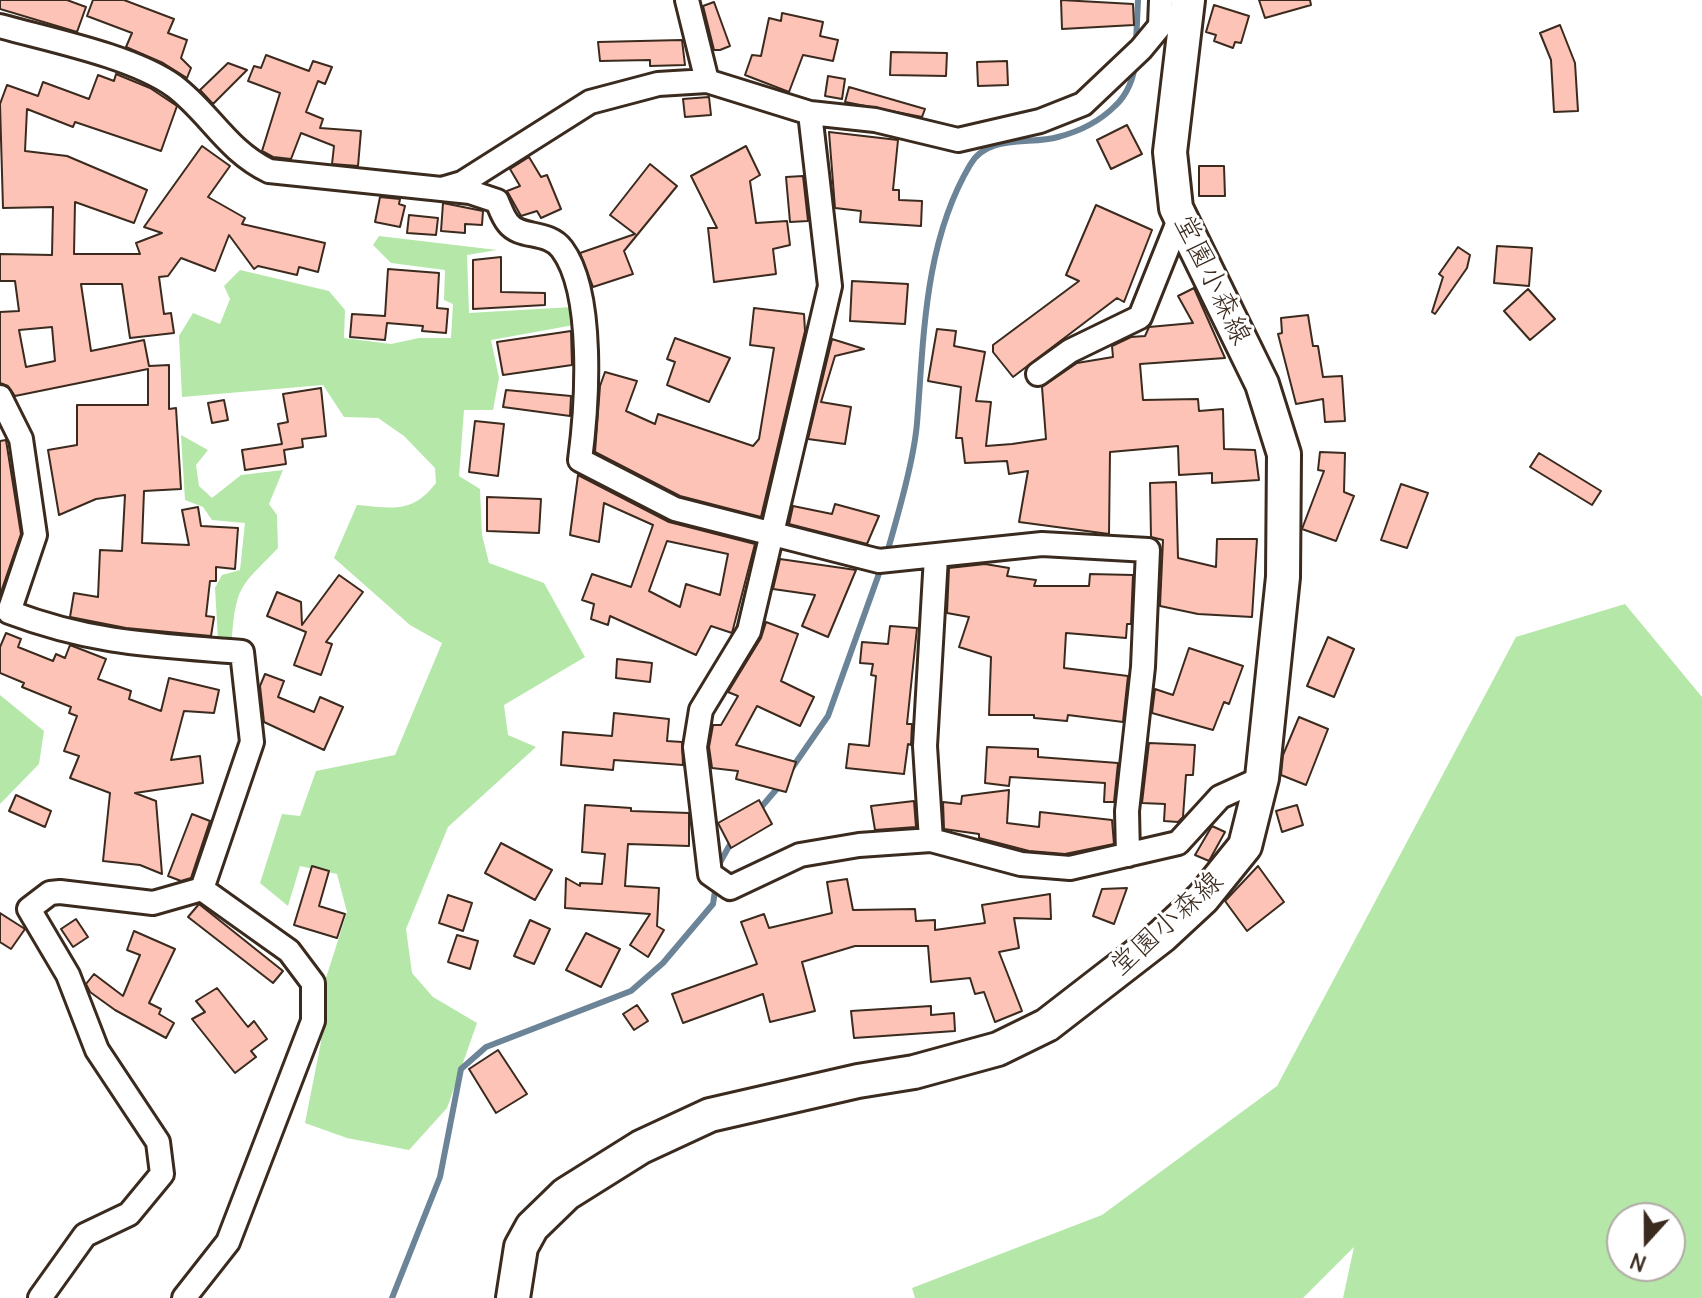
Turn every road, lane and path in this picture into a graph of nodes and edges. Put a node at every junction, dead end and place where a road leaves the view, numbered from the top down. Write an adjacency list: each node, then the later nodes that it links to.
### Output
1 (687, 0): 5 (street)
2 (1161, 0): 6 (street)
3 (1188, 0): 8 (main road, 堂園小森線)
4 (0, 26): 7 (street)
5 (707, 81): 6 (street); 7 (street)
6 (810, 113): 11 (street)
7 (440, 189): 11 (street)
8 (1180, 217): 9 (street); 13 (main road, 堂園小森線)
9 (1038, 374)
10 (0, 397): 16 (street)
11 (773, 534): 12 (street); 14 (street)
12 (936, 557): 14 (street); 15 (street)
13 (1262, 778): 15 (street); 19 (main road, 堂園小森線)
14 (931, 840): 15 (street)
15 (1128, 855)
16 (202, 889): 17 (street); 18 (street)
17 (40, 1298)
18 (184, 1298)
19 (513, 1298)

